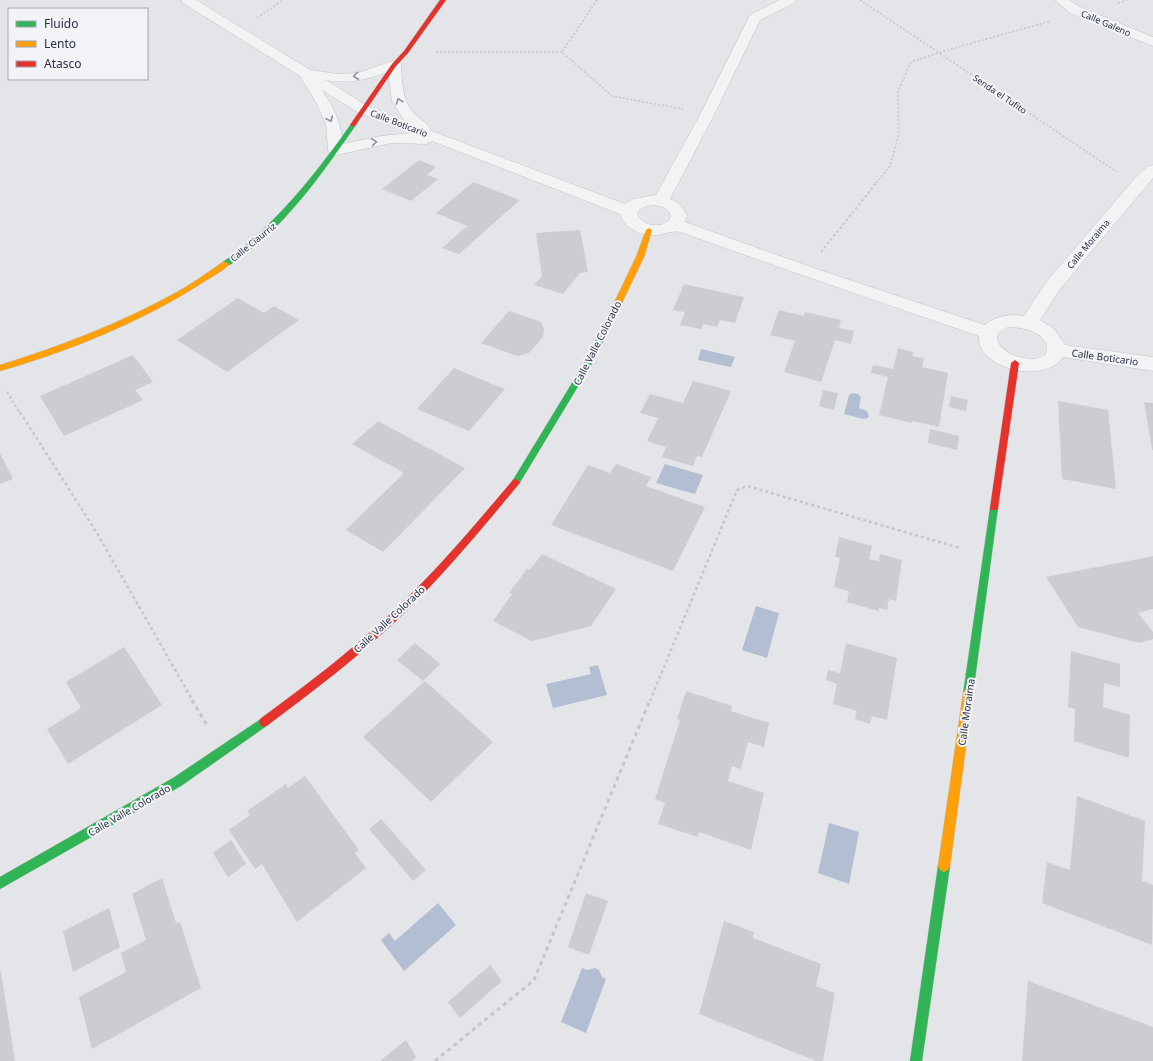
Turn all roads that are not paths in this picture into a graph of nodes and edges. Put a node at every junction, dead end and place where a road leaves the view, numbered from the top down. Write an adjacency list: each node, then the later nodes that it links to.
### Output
1 (187, 0): 7 (street, Calle Boticario)
2 (443, 0): 6 (street, Calle Ciaurriz)
3 (790, 0): 12 (street)
4 (1061, 0): 5 (street, Calle Galeno)
5 (1153, 42)
6 (394, 65): 7 (street, one-way to 7); 8 (street, Calle Ciaurriz); 9 (street, one-way to 6)
7 (304, 73): 8 (street, Calle Boticario); 10 (street, one-way to 10)
8 (364, 110): 9 (street, Calle Boticario); 10 (street, Calle Ciaurriz)
9 (448, 143): 10 (street, one-way to 9); 13 (street, Calle Boticario)
10 (336, 150): 21 (street, Calle Ciaurriz)
11 (1148, 175): 16 (street, Calle Moraima)
12 (661, 201): 13 (street); 14 (street)
13 (628, 211): 15 (street)
14 (675, 224): 15 (street); 17 (street)
15 (649, 230): 22 (street, Calle Valle Colorado)
16 (1029, 323): 17 (street); 18 (street)
17 (988, 332): 19 (street)
18 (1057, 350): 19 (street); 20 (street, Calle Boticario)
19 (1015, 363): 23 (street, Calle Moraima)
20 (1153, 364)
21 (0, 368)
22 (0, 883)
23 (916, 1061)

